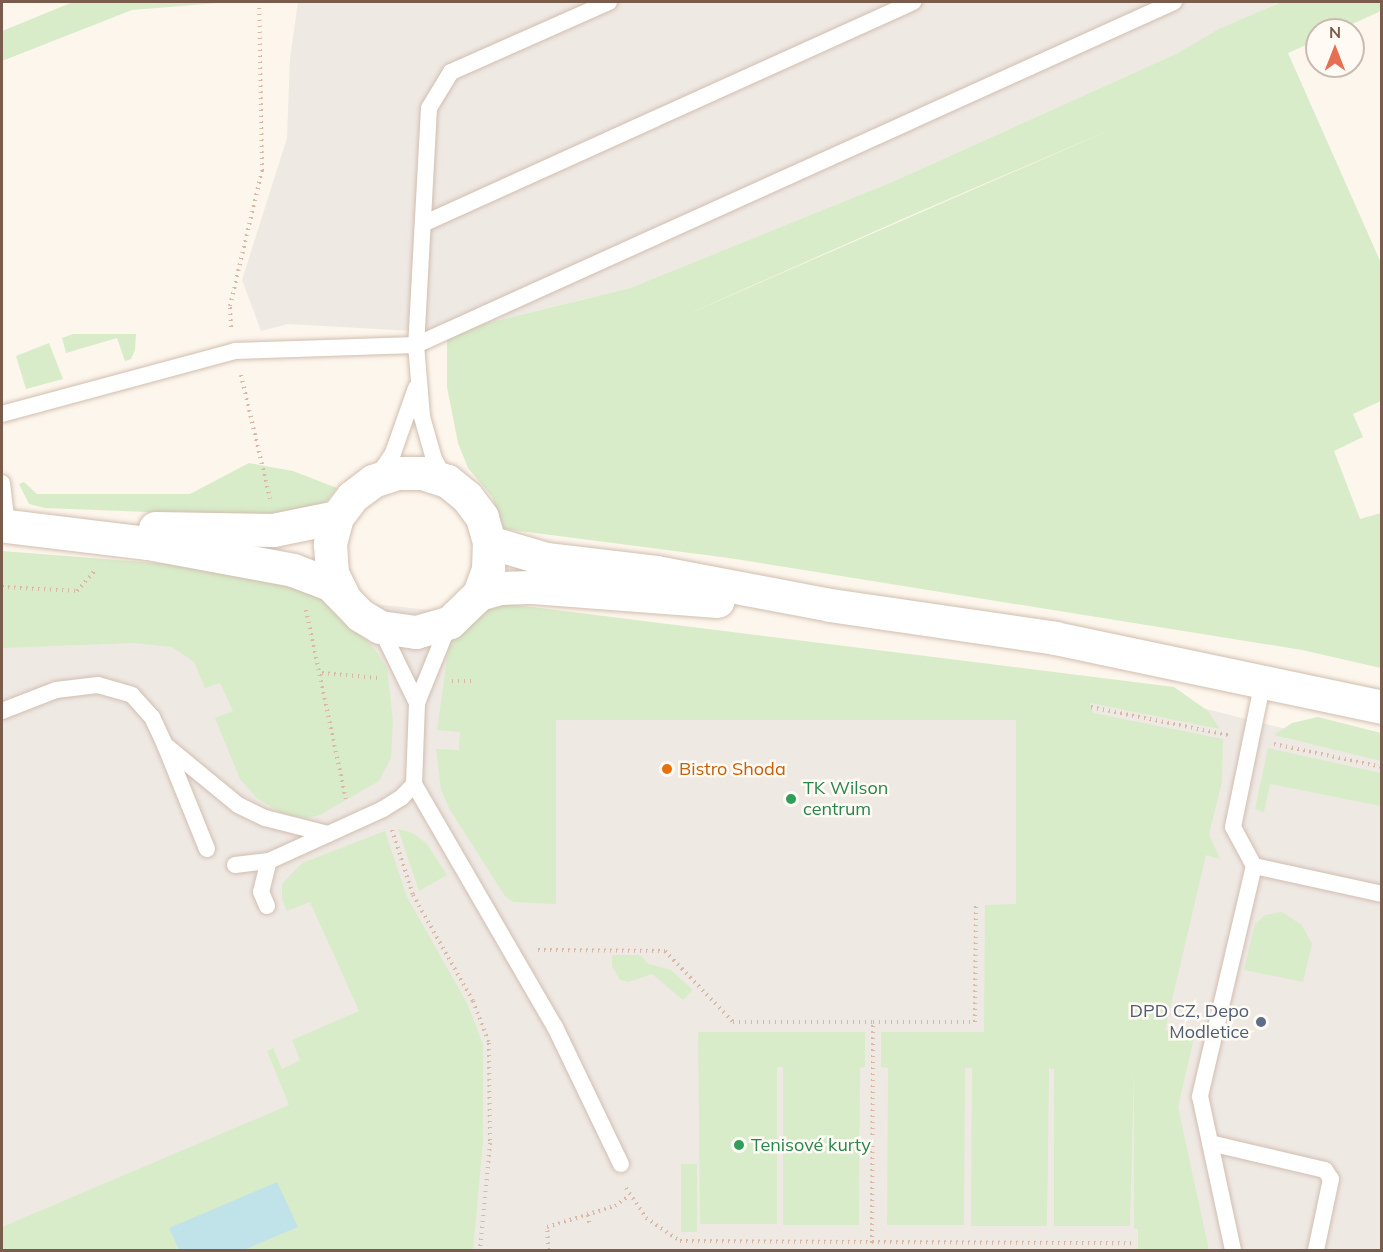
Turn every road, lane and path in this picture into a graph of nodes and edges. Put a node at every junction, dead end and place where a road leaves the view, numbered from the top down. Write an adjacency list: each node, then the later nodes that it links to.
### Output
1 (259, 2): 7 (path)
2 (609, 2): 5 (lane)
3 (913, 2): 5 (lane)
4 (1174, 2): 6 (lane)
5 (425, 223): 6 (lane)
6 (416, 345): 7 (lane); 8 (lane)
7 (235, 351): 9 (lane); 13 (path)
8 (417, 388): 10 (lane); 11 (lane)
9 (2, 414)
10 (373, 481): 11 (main road); 14 (main road)
11 (447, 481): 16 (main road)
12 (2, 483): 15 (lane)
13 (272, 508)
14 (338, 517): 15 (main road); 20 (main road)
15 (4, 526): 20 (main road)
16 (489, 542): 19 (main road); 22 (main road)
17 (102, 562): 18 (path)
18 (2, 587)
19 (478, 594): 22 (main road); 23 (main road)
20 (344, 598): 24 (main road)
21 (303, 601): 31 (path)
22 (830, 605): 25 (main road)
23 (450, 622): 24 (main road); 26 (lane)
24 (380, 627): 26 (lane)
25 (1263, 681): 27 (main road); 36 (lane)
26 (417, 703): 30 (lane)
27 (1382, 707)
28 (2, 711): 29 (lane)
29 (165, 745): 32 (lane); 33 (lane)
30 (414, 783): 31 (lane); 40 (lane)
31 (383, 809): 32 (lane); 49 (path)
32 (328, 834): 34 (lane)
33 (207, 849)
34 (269, 861): 35 (lane); 39 (lane)
35 (235, 866)
36 (1254, 866): 37 (lane); 42 (lane)
37 (1382, 894)
38 (976, 904): 41 (path)
39 (267, 906)
40 (512, 950): 41 (path); 43 (lane)
41 (873, 1022): 47 (path)
42 (1210, 1143): 51 (lane); 52 (lane)
43 (621, 1164): 44 (path)
44 (629, 1196): 45 (path); 47 (path)
45 (588, 1215): 46 (path); 50 (path)
46 (590, 1226)
47 (872, 1243): 48 (path)
48 (1131, 1243)
49 (480, 1251)
50 (548, 1251)
51 (1233, 1251)
52 (1316, 1251)

